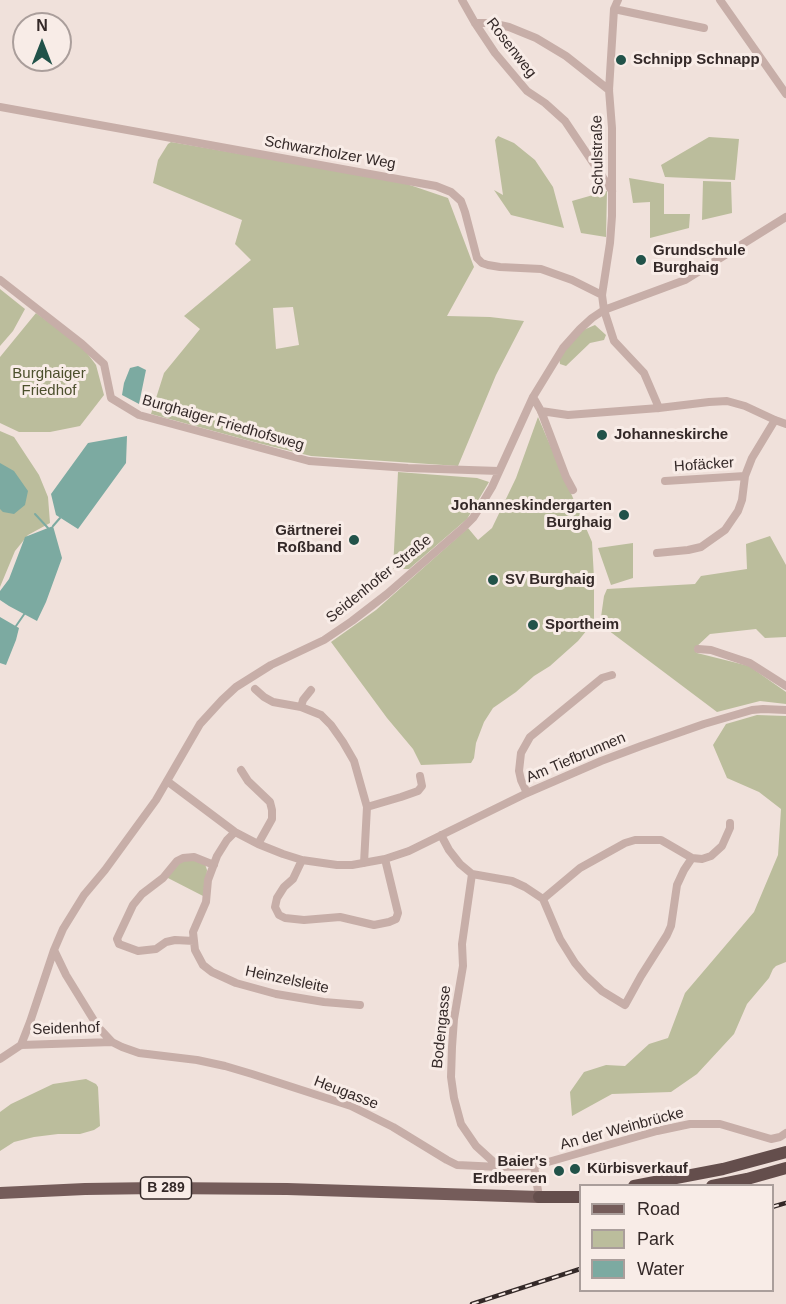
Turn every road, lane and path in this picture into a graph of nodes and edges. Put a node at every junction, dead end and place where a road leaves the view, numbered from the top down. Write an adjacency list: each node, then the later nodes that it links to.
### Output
1 (462, 0): 5 (street, Rosenweg)
2 (618, 0): 4 (street, Schulstraße)
3 (720, 0): 8 (street)
4 (614, 9): 6 (street); 7 (street, Schulstraße)
5 (475, 23): 7 (street); 10 (street, Rosenweg)
6 (704, 28)
7 (609, 90): 10 (street, Schulstraße)
8 (786, 94)
9 (0, 107): 13 (street, Schwarzholzer Weg)
10 (612, 191): 13 (street, Schulstraße)
11 (786, 217): 14 (street, Seidenhofer Straße)
12 (0, 280): 20 (street, Burghaiger Friedhofsweg)
13 (602, 295): 14 (street, Schulstraße)
14 (604, 310): 15 (street, Seidenhofer Straße); 16 (street, Schulstraße)
15 (533, 397): 17 (street); 20 (street, Seidenhofer Straße)
16 (659, 408): 17 (street); 18 (street)
17 (541, 411): 23 (street)
18 (775, 420): 19 (street); 21 (street, Hofäcker)
19 (786, 424)
20 (499, 471): 34 (street, Seidenhofer Straße)
21 (745, 476): 22 (street, Hofäcker); 24 (street, Hofäcker)
22 (665, 481)
23 (573, 490)
24 (657, 553)
25 (698, 649): 27 (street)
26 (612, 675): 35 (street)
27 (786, 686)
28 (255, 689): 30 (street)
29 (310, 690): 30 (street)
30 (302, 707): 36 (street)
31 (786, 710): 35 (street, Am Tiefbrunnen)
32 (241, 770): 40 (street)
33 (420, 776): 36 (street)
34 (167, 781): 38 (street, Am Tiefbrunnen); 49 (street, Seidenhofer Straße)
35 (527, 793): 39 (street, Am Tiefbrunnen)
36 (367, 807): 44 (street)
37 (730, 823): 41 (street)
38 (235, 832): 40 (street, Am Tiefbrunnen); 45 (street)
39 (441, 835): 42 (street, Am Tiefbrunnen); 46 (street)
40 (258, 844): 43 (street, Am Tiefbrunnen)
41 (692, 858): 47 (street); 47 (street)
42 (385, 859): 43 (street); 44 (street, Am Tiefbrunnen)
43 (302, 860): 44 (street, Am Tiefbrunnen)
44 (364, 863)
45 (214, 865): 48 (street); 48 (street)
46 (472, 874): 47 (street); 57 (street, Bodengasse)
47 (543, 899)
48 (194, 941): 50 (street, Heinzelsleite)
49 (54, 950): 51 (street); 52 (street, Seidenhof)
50 (360, 1005)
51 (111, 1042): 52 (street, Seidenhof); 57 (street, Heugasse)
52 (21, 1045): 53 (street, Seidenhof)
53 (0, 1059)
54 (786, 1133): 56 (street, An der Weinbrücke)
55 (786, 1152): 59 (highway)
56 (534, 1166): 57 (street, Heugasse); 62 (street)
57 (500, 1167)
58 (786, 1168): 60 (highway)
59 (640, 1184)
60 (718, 1184)
61 (0, 1193): 62 (main road, B 289)
62 (539, 1197): 63 (highway, B 289)
63 (579, 1197)

